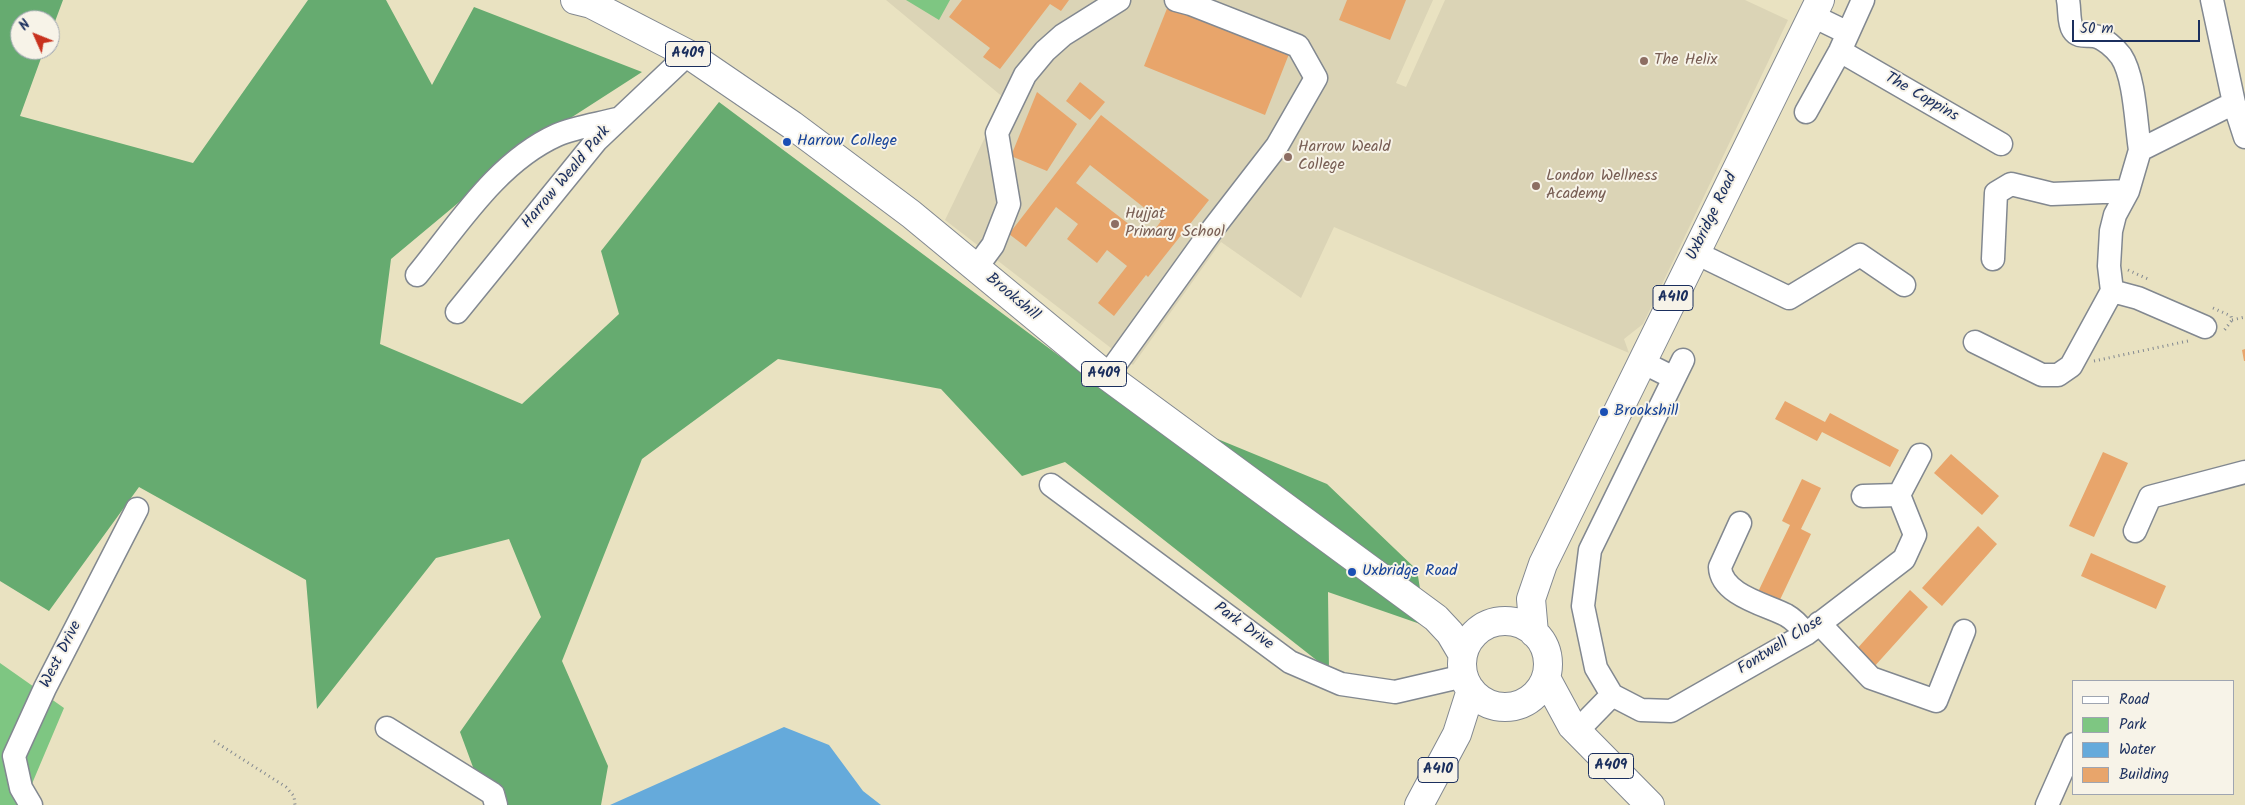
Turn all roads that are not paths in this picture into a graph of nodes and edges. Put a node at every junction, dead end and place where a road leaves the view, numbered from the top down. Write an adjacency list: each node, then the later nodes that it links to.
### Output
1 (575, 0): 9 (main road, Brookshill / A409)
2 (1119, 0): 19 (street)
3 (1176, 0): 27 (street)
4 (1863, 0): 8 (street)
5 (2068, 0): 15 (street)
6 (2212, 0): 10 (street)
7 (1816, 8): 8 (street, The Coppins); 17 (main road, Uxbridge Road / A410)
8 (1844, 42): 11 (street); 14 (street, The Coppins)
9 (688, 54): 12 (street, Harrow Weald Park); 19 (main road, Brookshill / A409)
10 (2234, 103): 13 (street); 15 (street)
11 (1806, 112)
12 (620, 118): 20 (street); 23 (street, Harrow Weald Park)
13 (2245, 137)
14 (2002, 144)
15 (2140, 150): 16 (street)
16 (2128, 191): 18 (street); 22 (street)
17 (1696, 253): 21 (street); 26 (main road, Uxbridge Road / A410)
18 (1993, 258)
19 (976, 268): 27 (main road, Brookshill / A409)
20 (418, 274)
21 (1904, 285)
22 (2112, 291): 24 (street); 25 (street)
23 (457, 312)
24 (2205, 327)
25 (1975, 342)
26 (1642, 362): 36 (main road, Uxbridge Road / A410); 45 (street)
27 (1107, 376): 37 (main road, Brookshill / A409)
28 (1920, 455): 31 (street)
29 (2245, 472): 35 (street)
30 (1051, 485): 43 (street, Park Drive)
31 (1899, 495): 32 (street); 39 (street, Fontwell Close)
32 (1863, 496)
33 (137, 509): 52 (street, West Drive)
34 (1740, 523): 39 (street)
35 (2135, 531)
36 (1531, 599): 38 (main road, Uxbridge Road / A410); 42 (main road, Uxbridge Road / A410)
37 (1436, 618): 40 (main road, Brookshill / A409); 43 (main road, Brookshill / A409)
38 (1506, 621): 40 (main road); 42 (main road)
39 (1812, 629): 41 (street); 45 (street, Fontwell Close)
40 (1478, 630): 43 (main road)
41 (1964, 631)
42 (1534, 633): 44 (main road)
43 (1466, 674): 47 (main road); 50 (main road, A410)
44 (1546, 678): 46 (main road); 49 (main road, A409)
45 (1612, 695): 49 (street)
46 (1523, 703): 47 (main road); 49 (main road, A409)
47 (1494, 706): 50 (main road, A410)
48 (388, 728): 53 (street)
49 (1575, 729): 55 (main road, A409)
50 (1456, 734): 54 (main road, A410)
51 (2072, 749): 56 (street)
52 (31, 805)
53 (496, 805)
54 (1419, 805)
55 (1650, 805)
56 (2047, 805)

